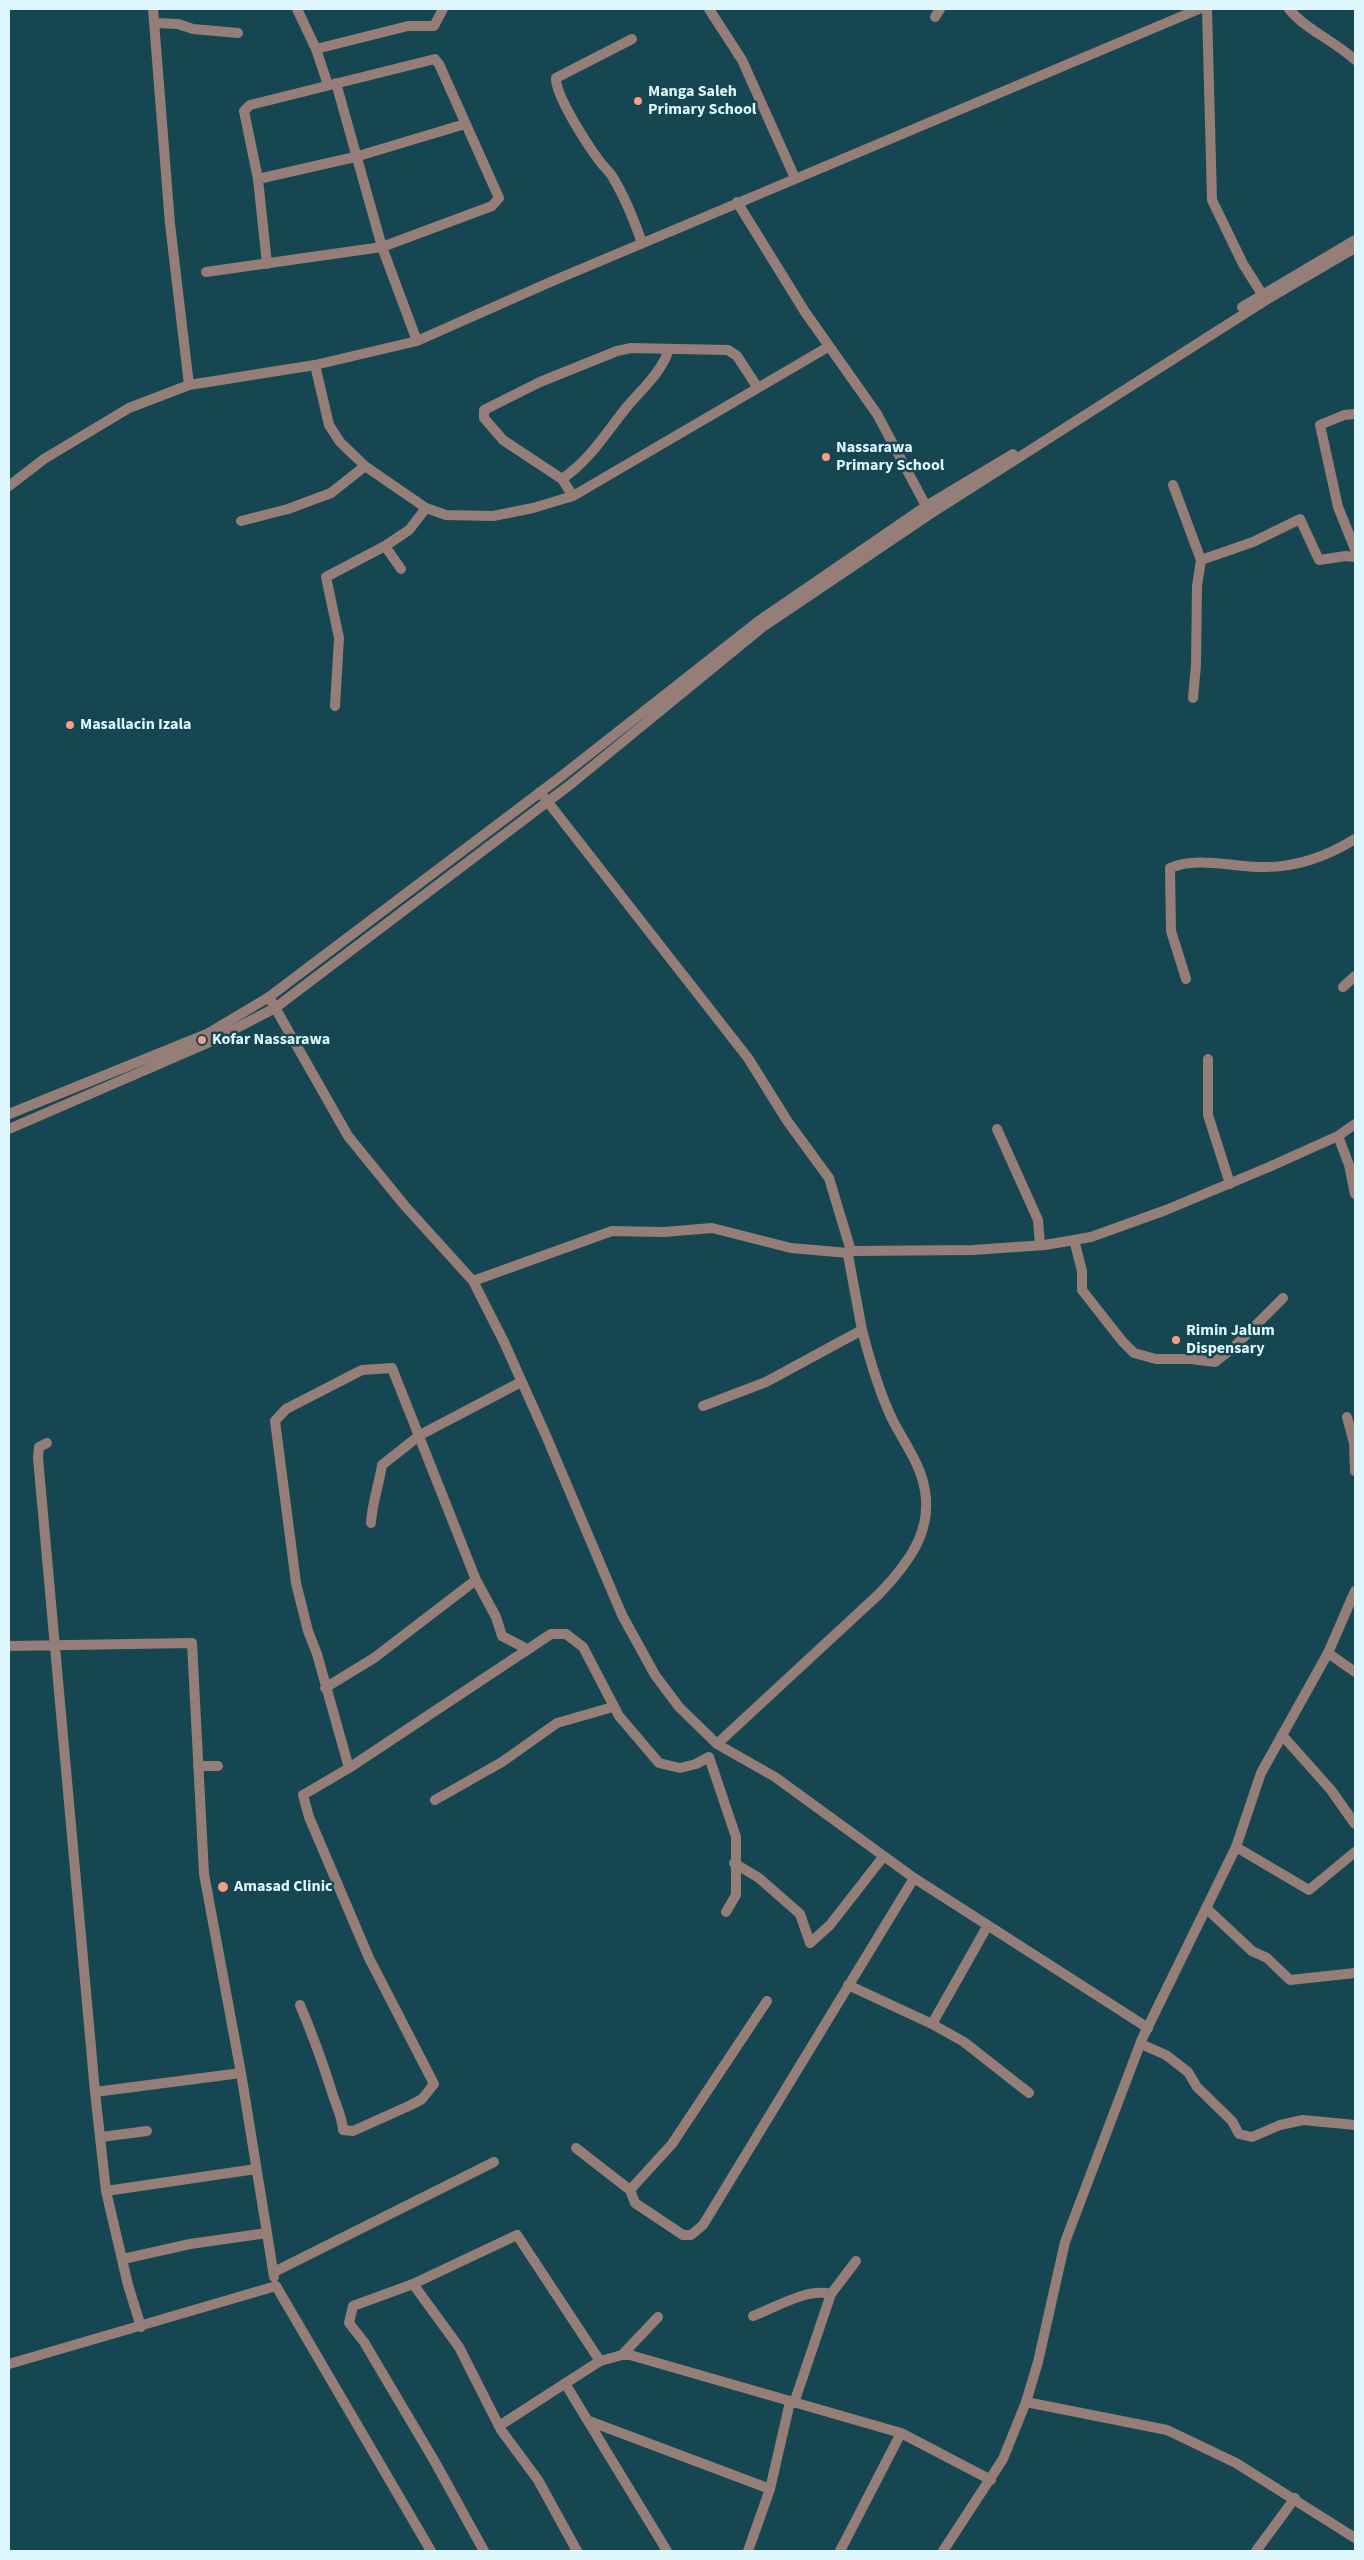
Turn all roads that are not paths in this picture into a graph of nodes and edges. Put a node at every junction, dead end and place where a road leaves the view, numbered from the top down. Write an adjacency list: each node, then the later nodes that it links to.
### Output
1 (153, 9): 8 (street)
2 (297, 9): 11 (street)
3 (443, 9): 11 (street)
4 (709, 9): 16 (street)
5 (1198, 9): 16 (street)
6 (1207, 9): 25 (street)
7 (1289, 9): 12 (street)
8 (155, 23): 9 (street); 30 (street)
9 (238, 33)
10 (632, 39): 20 (street)
11 (316, 49): 13 (street)
12 (1355, 60)
13 (332, 84): 14 (street); 15 (street); 17 (street)
14 (465, 124): 15 (street); 21 (street)
15 (355, 158): 17 (street); 21 (street)
16 (795, 178): 18 (street)
17 (258, 180): 23 (street)
18 (737, 202): 20 (street); 27 (street)
19 (1355, 240): 25 (street)
20 (642, 242): 26 (street)
21 (382, 247): 23 (street); 26 (street)
22 (1355, 248): 49 (street)
23 (267, 264): 24 (street)
24 (206, 272)
25 (1262, 294): 38 (street)
26 (417, 341): 29 (street)
27 (828, 347): 31 (street); 38 (street)
28 (670, 349): 31 (street); 34 (street); 34 (street)
29 (316, 365): 30 (street); 33 (street)
30 (189, 385): 36 (street)
31 (758, 388): 37 (street)
32 (1355, 414): 42 (street)
33 (365, 466): 39 (street); 40 (street)
34 (562, 479): 37 (street)
35 (1173, 485): 44 (street)
36 (9, 486)
37 (573, 496): 39 (street)
38 (926, 506): 48 (street)
39 (426, 508): 41 (street)
40 (241, 521)
41 (385, 546): 45 (street); 47 (street)
42 (1355, 549)
43 (1355, 557): 44 (street)
44 (1201, 560): 46 (street)
45 (400, 570)
46 (1193, 698)
47 (335, 706)
48 (540, 792): 49 (street); 54 (street)
49 (547, 801): 55 (street); 66 (street)
50 (1355, 839): 52 (street)
51 (1355, 976): 53 (street)
52 (1186, 980)
53 (1343, 987)
54 (269, 997): 55 (street); 57 (street)
55 (275, 1008): 60 (street); 67 (street)
56 (1208, 1059): 62 (street)
57 (9, 1114)
58 (1355, 1124): 61 (street)
59 (997, 1129): 65 (street)
60 (9, 1130)
61 (1338, 1136): 62 (street); 63 (street)
62 (1230, 1184): 64 (street)
63 (1355, 1194)
64 (1074, 1240): 65 (street); 68 (street)
65 (1040, 1245): 66 (street)
66 (850, 1252): 67 (street); 69 (street)
67 (473, 1281): 70 (street)
68 (1283, 1298)
69 (862, 1330): 71 (street); 87 (street)
70 (521, 1382): 73 (street); 87 (street)
71 (703, 1406)
72 (1347, 1417): 75 (street)
73 (420, 1435): 76 (street); 77 (street); 84 (street)
74 (47, 1443): 79 (street)
75 (1355, 1471)
76 (371, 1523)
77 (476, 1580): 81 (street); 84 (street)
78 (1355, 1591): 82 (street)
79 (56, 1644): 80 (street); 88 (street); 109 (street)
80 (9, 1646)
81 (527, 1649): 85 (street); 90 (street)
82 (1328, 1652): 83 (street); 86 (street)
83 (1355, 1672)
84 (325, 1688): 90 (street)
85 (613, 1707): 91 (street); 96 (street)
86 (1282, 1735): 92 (street); 93 (street)
87 (717, 1744): 95 (street)
88 (198, 1766): 89 (street); 108 (street)
89 (218, 1766)
90 (349, 1768): 104 (street)
91 (436, 1800)
92 (1355, 1824)
93 (1236, 1847): 94 (street); 98 (street)
94 (1355, 1852)
95 (883, 1857): 96 (street); 97 (street)
96 (734, 1863): 99 (street)
97 (914, 1878): 100 (street); 102 (street)
98 (1206, 1908): 101 (street); 106 (street)
99 (726, 1912)
100 (988, 1925): 105 (street); 106 (street)
101 (1355, 1973)
102 (848, 1985): 105 (street); 117 (street)
103 (767, 2001): 117 (street)
104 (300, 2006)
105 (932, 2024): 110 (street)
106 (1148, 2028): 107 (street)
107 (1140, 2044): 111 (street); 134 (street)
108 (241, 2073): 109 (street); 116 (street)
109 (95, 2092): 113 (street)
110 (1029, 2093)
111 (1355, 2125)
112 (147, 2131): 113 (street)
113 (101, 2137): 118 (street)
114 (576, 2148): 117 (street)
115 (494, 2162): 122 (street)
116 (256, 2169): 118 (street); 119 (street)
117 (630, 2190)
118 (106, 2192): 120 (street)
119 (267, 2234): 120 (street); 122 (street)
120 (123, 2260): 128 (street)
121 (856, 2261): 125 (street)
122 (274, 2272): 124 (street)
123 (413, 2284): 130 (street); 136 (street); 143 (street)
124 (276, 2286): 128 (street); 142 (street)
125 (831, 2294): 126 (street); 133 (street)
126 (754, 2316)
127 (658, 2317): 129 (street)
128 (141, 2327): 131 (street)
129 (622, 2355): 130 (street); 133 (street)
130 (600, 2361): 132 (street)
131 (9, 2364)
132 (566, 2385): 135 (street); 136 (street)
133 (792, 2402): 137 (street); 139 (street)
134 (1026, 2402): 138 (street); 140 (street)
135 (589, 2421): 139 (street); 145 (street)
136 (499, 2426): 144 (street)
137 (901, 2433): 138 (street); 147 (street)
138 (991, 2480): 148 (street)
139 (770, 2489): 146 (street)
140 (1295, 2498): 141 (street); 149 (street)
141 (1355, 2538)
142 (431, 2551)
143 (484, 2551)
144 (577, 2551)
145 (667, 2551)
146 (748, 2551)
147 (840, 2551)
148 (943, 2551)
149 (1256, 2551)

